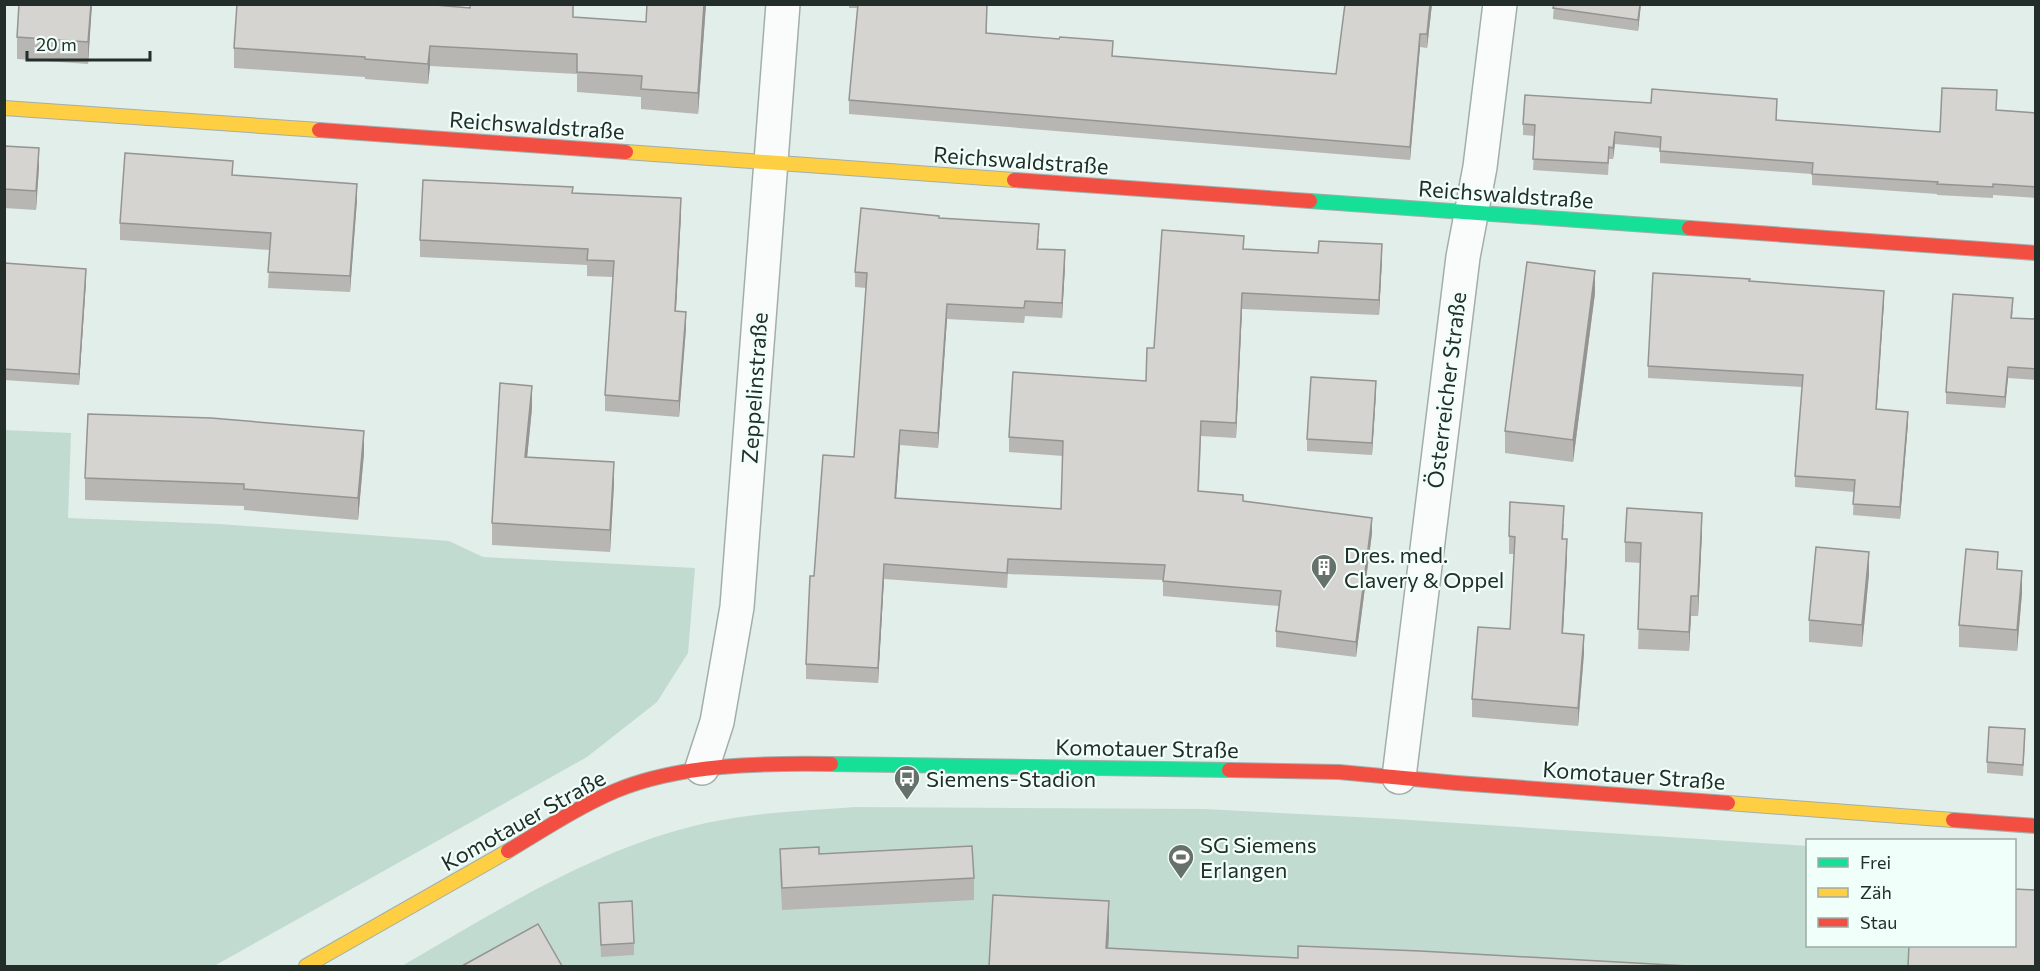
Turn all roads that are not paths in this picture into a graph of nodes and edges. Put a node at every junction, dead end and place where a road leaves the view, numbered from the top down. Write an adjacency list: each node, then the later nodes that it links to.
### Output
1 (783, 4): 4 (street, Zeppelinstraße)
2 (1500, 4): 5 (street, Österreicher Straße)
3 (4, 108): 4 (street, Reichswaldstraße)
4 (771, 163): 5 (street, Reichswaldstraße); 7 (street, Zeppelinstraße)
5 (1472, 213): 6 (street, Reichswaldstraße); 8 (street, Österreicher Straße)
6 (2036, 253)
7 (702, 768): 8 (street, Komotauer Straße); 10 (street, Komotauer Straße)
8 (1399, 777): 9 (street, Komotauer Straße)
9 (2036, 826)
10 (306, 966)

